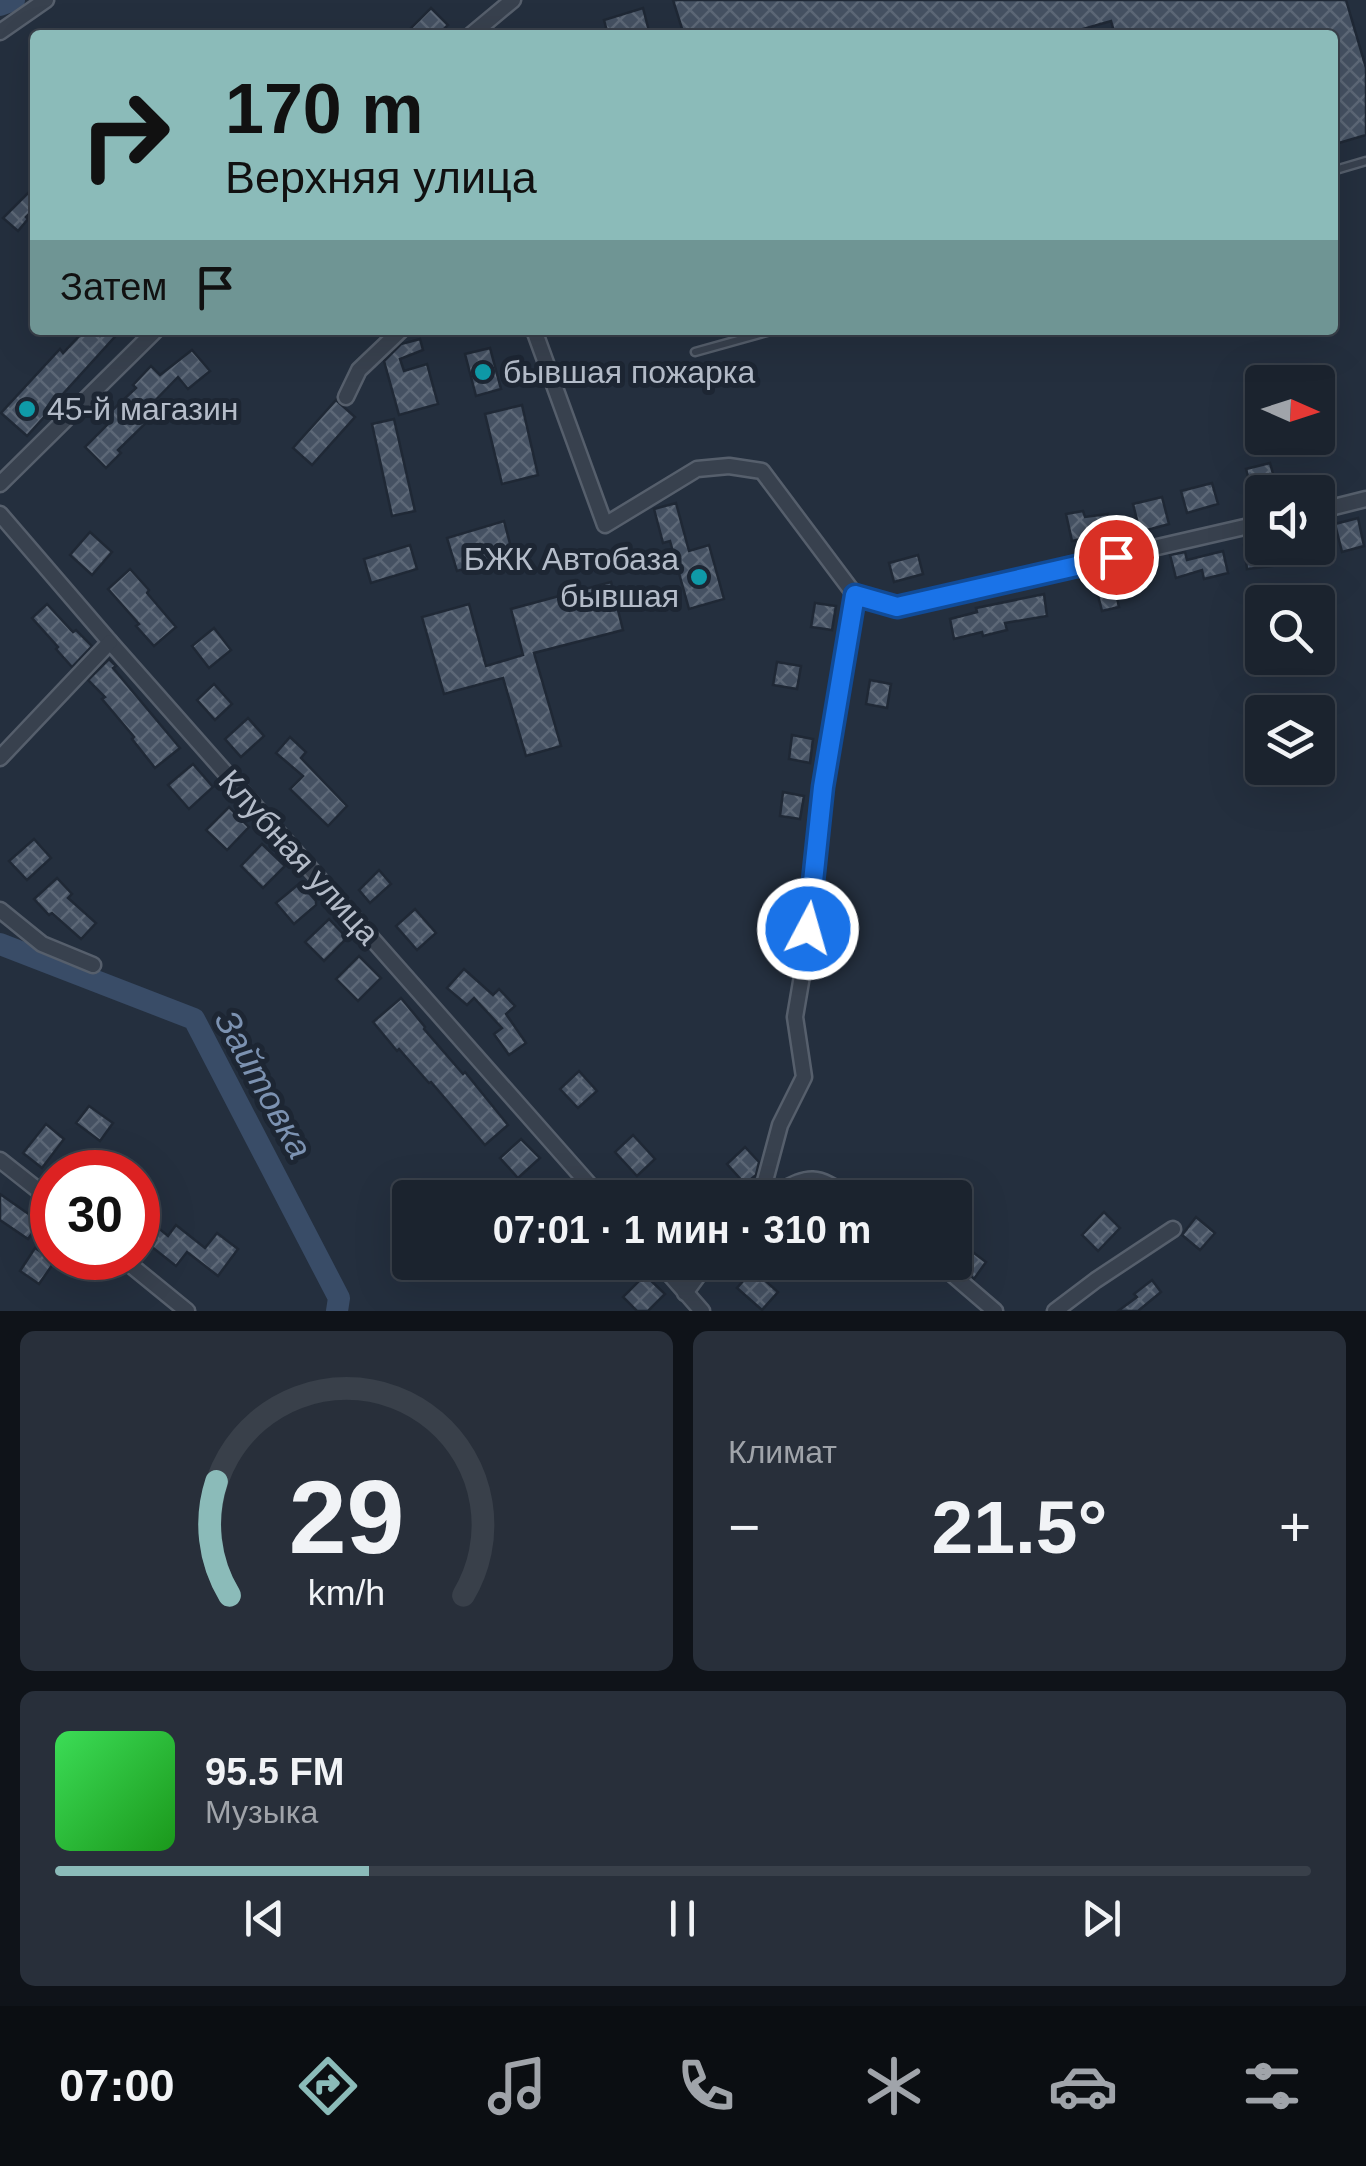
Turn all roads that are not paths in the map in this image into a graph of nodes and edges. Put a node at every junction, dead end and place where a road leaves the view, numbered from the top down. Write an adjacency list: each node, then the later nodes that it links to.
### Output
1 (46, 0): 4 (street)
2 (514, 0): 3 (street)
3 (478, 30)
4 (0, 32)
5 (1366, 161): 6 (lane)
6 (1338, 169)
7 (151, 335): 13 (street)
8 (395, 335): 12 (street)
9 (536, 335): 18 (street)
10 (756, 335): 11 (lane)
11 (696, 352)
12 (346, 398)
13 (0, 484)
14 (1366, 500): 15 (street)
15 (1335, 506)
16 (0, 514): 19 (street, Клубная улица)
17 (1245, 527): 18 (street)
18 (855, 595): 25 (street)
19 (110, 642): 20 (street); 24 (street, Клубная улица)
20 (0, 758)
21 (0, 910): 22 (street)
22 (93, 965)
23 (0, 1160): 26 (street)
24 (585, 1180)
25 (765, 1180)
26 (30, 1184)
27 (1173, 1229): 36 (street)
28 (149, 1280): 33 (street)
29 (675, 1280): 32 (street)
30 (695, 1280): 32 (street)
31 (959, 1280): 35 (street)
32 (686, 1293): 34 (street)
33 (187, 1311)
34 (702, 1311)
35 (994, 1311)
36 (1056, 1311)

